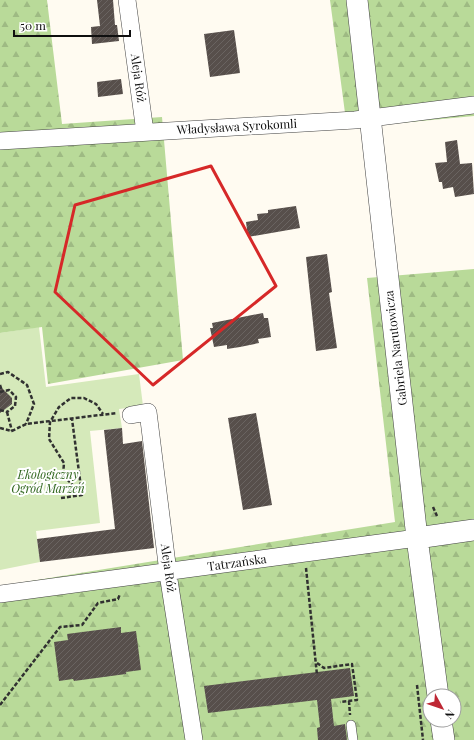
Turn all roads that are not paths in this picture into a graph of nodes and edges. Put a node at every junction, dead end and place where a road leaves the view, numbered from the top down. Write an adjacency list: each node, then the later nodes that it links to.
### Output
1 (127, 0): 5 (street, Aleja Róż)
2 (357, 0): 4 (street, Gabriela Narutowicza)
3 (474, 105): 4 (street, Władysława Syrokomli)
4 (370, 118): 5 (street, Władysława Syrokomli); 9 (street, Gabriela Narutowicza)
5 (145, 132): 6 (street, Władysława Syrokomli)
6 (0, 140)
7 (125, 414): 10 (street, Aleja Róż)
8 (474, 530): 9 (street, Tatrzańska)
9 (417, 538): 10 (street, Tatrzańska); 12 (street, Gabriela Narutowicza)
10 (168, 573): 11 (street, Tatrzańska); 15 (street, Aleja Róż)
11 (0, 594)
12 (437, 688)
13 (351, 725): 16 (lane)
14 (442, 728): 17 (street)
15 (196, 737)
16 (353, 740)
17 (444, 740)

